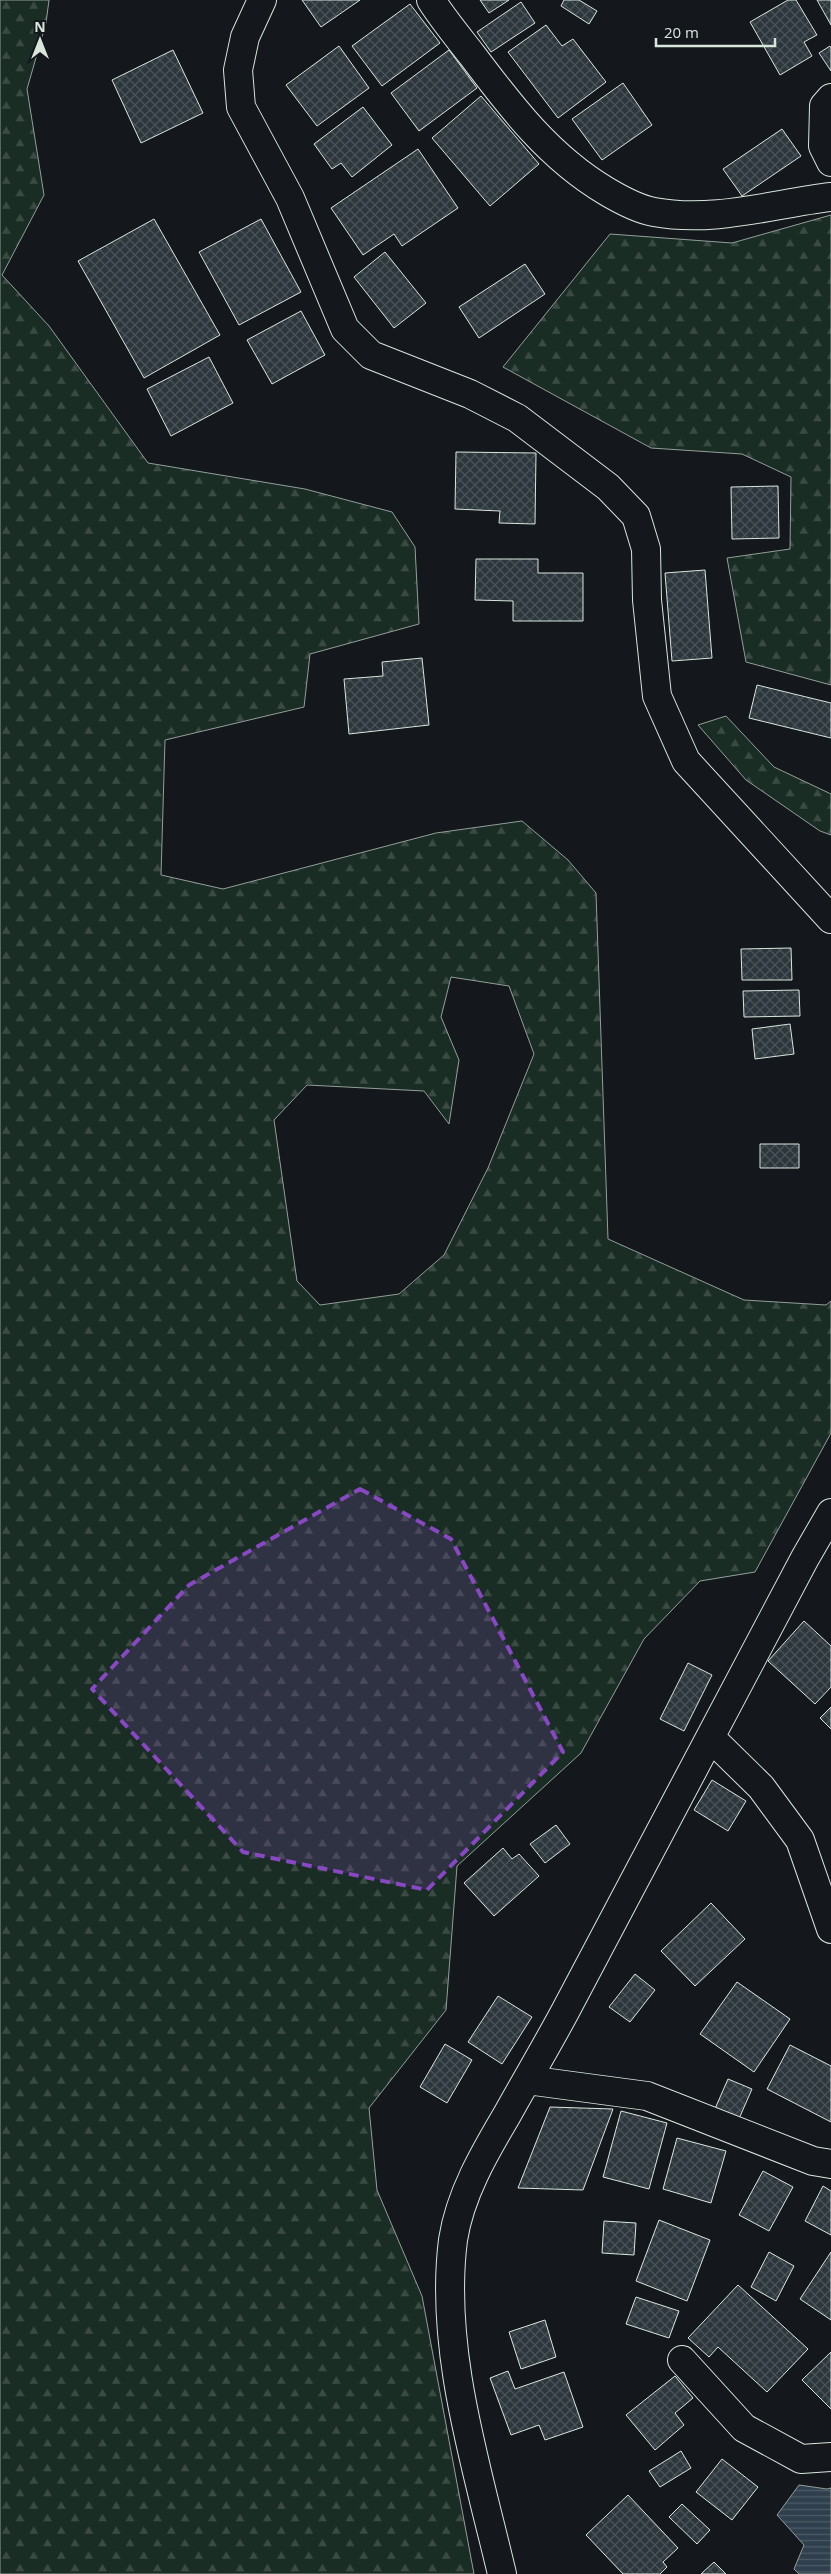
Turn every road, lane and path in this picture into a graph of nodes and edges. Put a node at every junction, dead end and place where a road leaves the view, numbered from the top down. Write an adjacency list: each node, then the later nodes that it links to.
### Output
1 (262, 0): 6 (street)
2 (431, 0): 5 (street)
3 (831, 98): 4 (street)
4 (831, 162)
5 (831, 198)
6 (831, 919)
7 (831, 1513): 8 (street)
8 (711, 1738): 9 (street); 10 (street)
9 (831, 1929)
10 (527, 2080): 11 (street); 14 (street)
11 (831, 2164)
12 (682, 2360): 13 (street)
13 (831, 2456)
14 (502, 2574)

